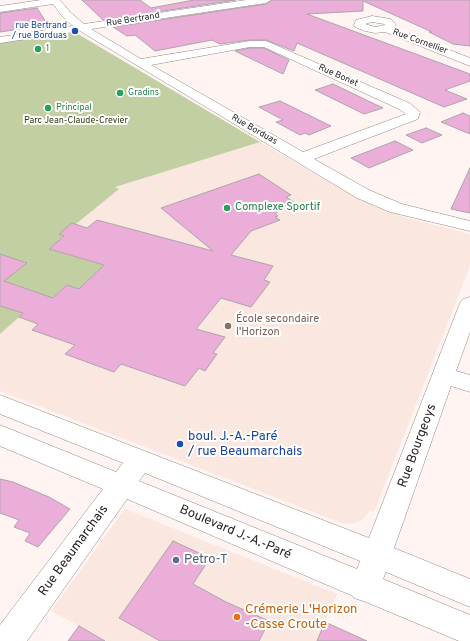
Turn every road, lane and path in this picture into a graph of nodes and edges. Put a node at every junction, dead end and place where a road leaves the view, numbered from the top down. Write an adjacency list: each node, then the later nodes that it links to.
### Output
1 (266, 0): 5 (street, Rue Bertrand)
2 (55, 1): 4 (street); 6 (street, Rue Borduas)
3 (164, 5): 5 (street)
4 (0, 9)
5 (176, 14): 6 (street, Rue Bertrand)
6 (82, 28): 8 (street, Rue Bertrand); 12 (street, Rue Borduas)
7 (386, 29): 9 (street, Rue Cornellier)
8 (0, 40)
9 (454, 54): 10 (street, Rue Cornellier); 11 (street, Rue Cornellier)
10 (470, 55)
11 (470, 62)
12 (140, 63): 13 (street, Rue Borduas); 13 (street, Rue Bonet)
13 (301, 158): 14 (street, Rue Borduas)
14 (470, 226)
15 (470, 303): 16 (street, Rue Bourgeoys)
16 (443, 375): 17 (street); 22 (street, Rue Bourgeoys)
17 (470, 384)
18 (0, 404): 20 (street)
19 (0, 435): 21 (street, Boulevard J.-A.-Paré)
20 (140, 460): 21 (street, Rue Beaumarchais); 22 (street)
21 (122, 486): 23 (street, Boulevard J.-A.-Paré); 26 (street, Rue Beaumarchais)
22 (378, 555): 23 (street, Rue Bourgeoys); 24 (street)
23 (365, 588): 25 (street, Boulevard J.-A.-Paré)
24 (470, 593)
25 (470, 630)
26 (8, 641)

